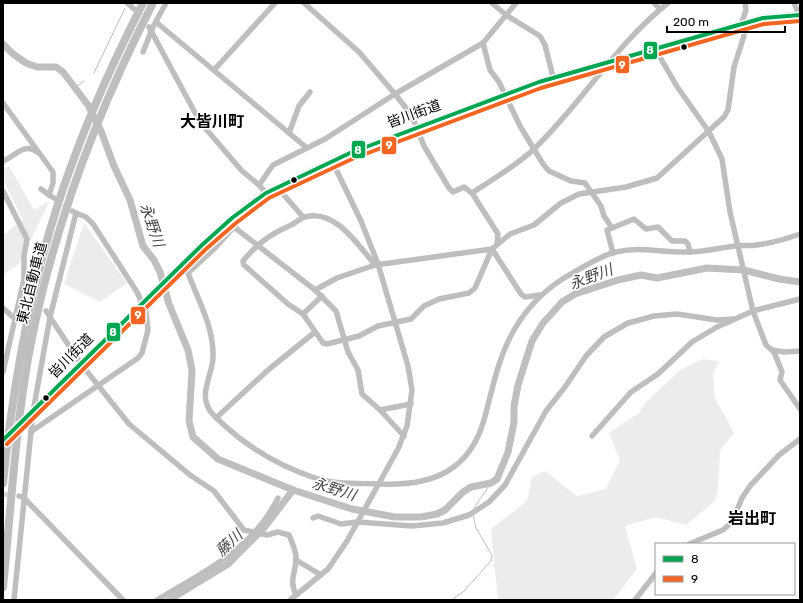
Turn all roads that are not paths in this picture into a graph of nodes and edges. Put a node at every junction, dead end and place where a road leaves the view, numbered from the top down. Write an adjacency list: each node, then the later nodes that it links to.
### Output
1 (143, 3): 89 (highway, 東北自動車道)
2 (153, 3): 83 (highway, 東北自動車道)
3 (166, 3): 15 (street)
4 (275, 3): 22 (street)
5 (304, 3): 25 (street)
6 (492, 3): 14 (street)
7 (516, 3): 14 (street)
8 (654, 3): 12 (street)
9 (668, 3): 12 (street)
10 (745, 3): 16 (street)
11 (794, 3): 13 (street)
12 (660, 9): 21 (street)
13 (800, 15): 16 (main road, 皆川街道)
14 (506, 16): 18 (street); 23 (street)
15 (156, 22): 17 (street); 22 (street)
16 (741, 25): 19 (main road, 皆川街道); 29 (street)
17 (150, 29): 20 (street); 36 (street)
18 (483, 43): 25 (street); 26 (street)
19 (656, 50): 21 (main road, 皆川街道); 29 (street)
20 (143, 52)
21 (610, 62): 23 (main road, 皆川街道); 32 (street)
22 (214, 70): 30 (street)
23 (553, 77): 26 (main road, 皆川街道)
24 (310, 92): 30 (street)
25 (396, 94): 28 (street); 31 (street)
26 (504, 95): 28 (main road, 皆川街道); 32 (street)
27 (3, 103): 33 (street)
28 (416, 127): 35 (main road, 皆川街道); 41 (street)
29 (709, 132): 42 (street); 50 (street)
30 (289, 133): 31 (street)
31 (307, 148): 36 (street)
32 (533, 149): 41 (street); 42 (street)
33 (39, 153): 34 (street); 38 (street)
34 (3, 161)
35 (332, 161): 37 (main road, 皆川街道); 55 (street)
36 (259, 185): 40 (street)
37 (277, 187): 40 (main road, 皆川街道); 43 (street)
38 (41, 189)
39 (3, 191): 57 (street)
40 (266, 193): 44 (main road, 皆川街道)
41 (472, 193): 48 (street)
42 (591, 193): 46 (street); 48 (street)
43 (303, 217): 49 (street); 55 (street)
44 (232, 218): 45 (street); 54 (main road, 皆川街道)
45 (234, 227): 49 (street); 56 (street)
46 (612, 228): 52 (street); 53 (street)
47 (800, 234): 50 (street)
48 (497, 244): 51 (street)
49 (256, 245): 59 (street); 67 (street)
50 (737, 246): 53 (street); 66 (street)
51 (492, 249): 55 (street); 60 (street); 71 (street)
52 (613, 252): 53 (street); 60 (street)
53 (690, 252)
54 (183, 263): 56 (street); 63 (main road, 皆川街道)
55 (377, 264): 59 (street); 71 (street)
56 (188, 273): 84 (street)
57 (24, 278): 58 (street); 69 (street)
58 (28, 284)
59 (315, 290): 61 (street)
60 (540, 295): 90 (street)
61 (322, 296): 67 (street); 73 (street)
62 (800, 299): 66 (street)
63 (143, 302): 68 (street); 76 (main road, 皆川街道); 78 (street)
64 (3, 308): 69 (street)
65 (46, 311): 68 (street)
66 (753, 311): 70 (street); 74 (street)
67 (303, 314): 72 (street)
68 (50, 317): 76 (street); 82 (street)
69 (14, 318): 77 (street)
70 (733, 319): 87 (street); 94 (street)
71 (395, 322): 73 (street); 79 (street)
72 (315, 332): 73 (street); 84 (street)
73 (344, 340): 81 (street)
74 (772, 350): 75 (street); 80 (street)
75 (800, 351)
76 (81, 364): 78 (street); 82 (main road, 皆川街道)
77 (3, 372)
78 (98, 385): 85 (street); 95 (street)
79 (411, 404): 81 (street); 86 (street)
80 (800, 409)
81 (380, 410): 86 (street)
82 (33, 412): 83 (main road, 皆川街道); 85 (street)
83 (23, 418): 100 (highway, 東北自動車道)
84 (216, 418): 90 (street)
85 (32, 431): 91 (street)
86 (404, 436): 90 (street)
87 (592, 436)
88 (800, 439): 96 (street)
89 (3, 483)
90 (378, 486): 94 (street)
91 (22, 497): 102 (street); 103 (street)
92 (278, 498): 95 (street)
93 (313, 518): 94 (street)
94 (359, 521): 99 (street)
95 (253, 533): 97 (street); 104 (street)
96 (691, 543)
97 (296, 560): 99 (street); 101 (street)
98 (655, 574): 106 (street)
99 (321, 575): 101 (street)
100 (3, 587)
101 (296, 595): 105 (street)
102 (14, 600)
103 (123, 600)
104 (157, 600)
105 (290, 600)
106 (635, 600)

